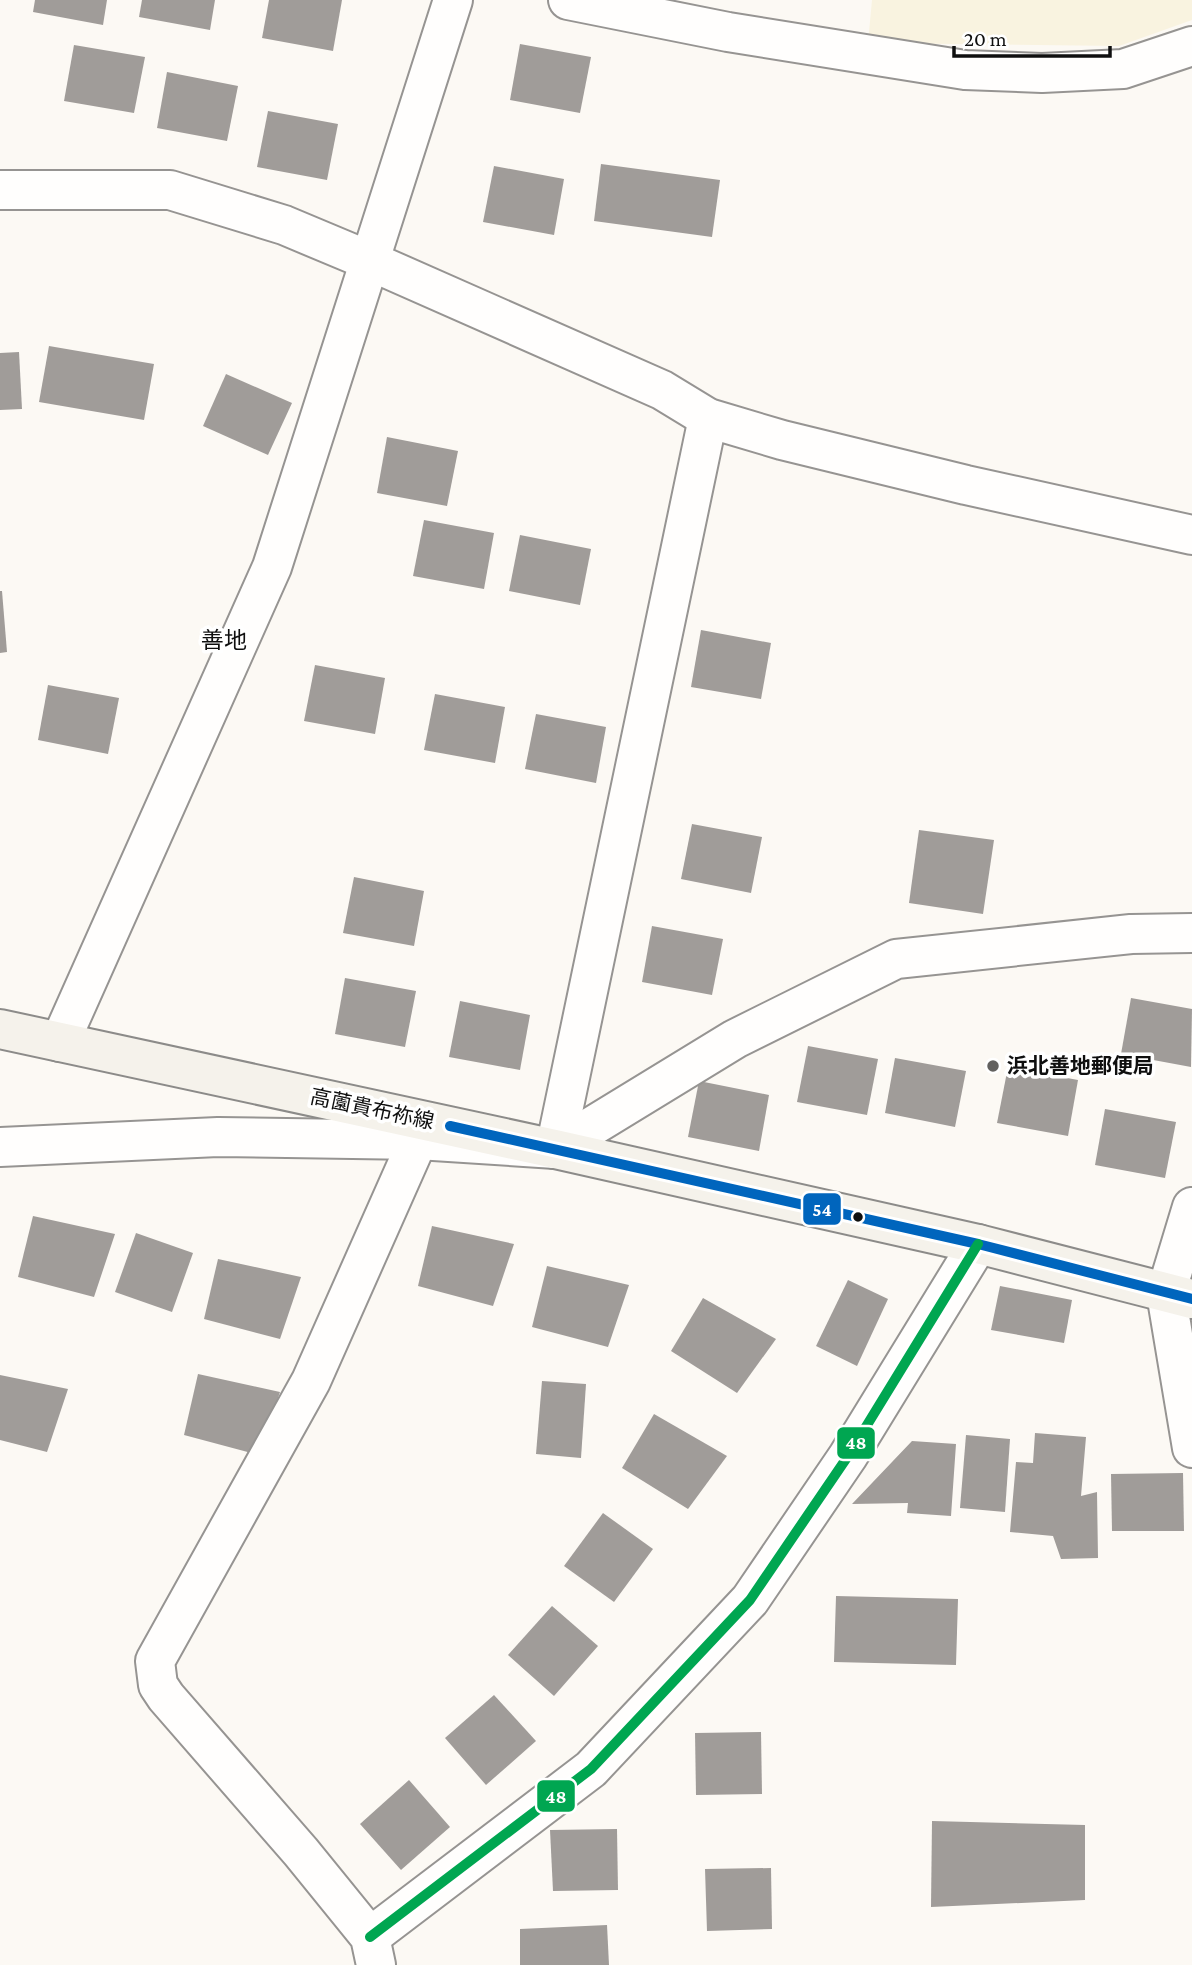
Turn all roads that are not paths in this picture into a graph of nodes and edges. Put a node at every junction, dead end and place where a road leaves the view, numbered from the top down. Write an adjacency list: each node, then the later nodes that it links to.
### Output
1 (453, 0): 5 (street)
2 (568, 0): 3 (street)
3 (1192, 47)
4 (0, 190): 5 (street)
5 (370, 261): 6 (street); 10 (street)
6 (708, 418): 7 (street); 13 (street)
7 (1192, 535)
8 (1192, 933): 13 (street)
9 (0, 1029): 10 (main road, 高薗貴布祢線)
10 (60, 1042): 13 (main road, 高薗貴布祢線)
11 (418, 1140): 12 (street); 13 (street); 18 (street)
12 (0, 1147)
13 (555, 1149): 15 (main road, 高薗貴布祢線)
14 (1192, 1207): 16 (street)
15 (978, 1244): 16 (main road, 高薗貴布祢線); 18 (street)
16 (1179, 1296): 17 (street)
17 (1192, 1448)
18 (373, 1951)

